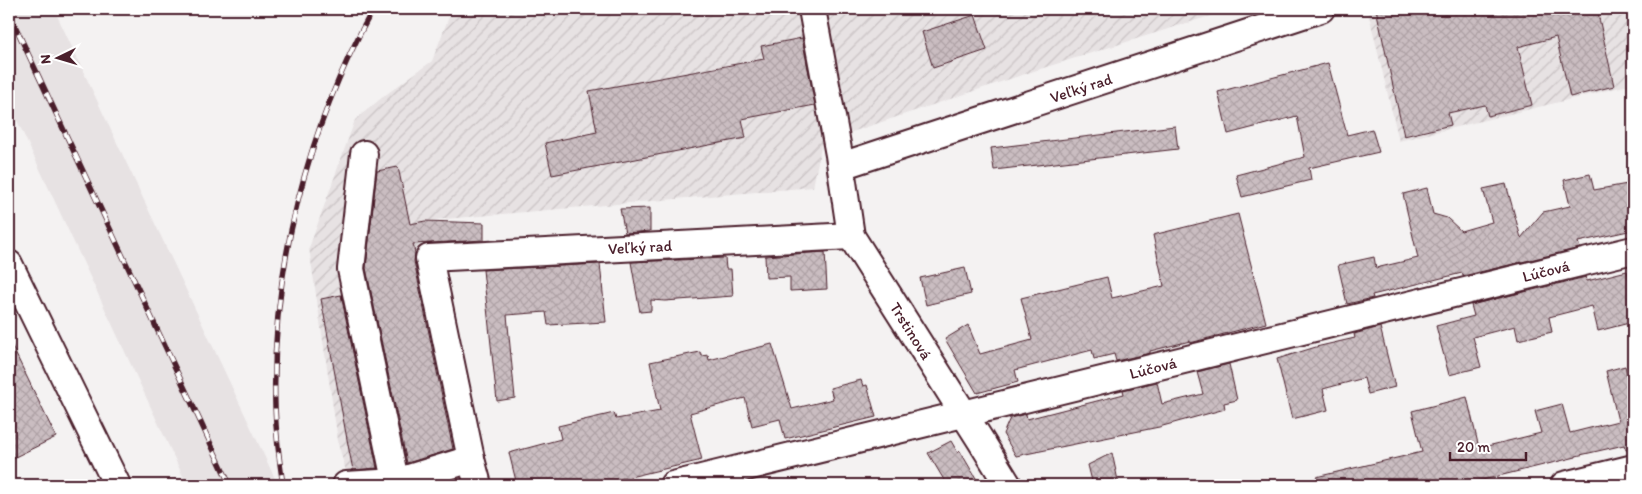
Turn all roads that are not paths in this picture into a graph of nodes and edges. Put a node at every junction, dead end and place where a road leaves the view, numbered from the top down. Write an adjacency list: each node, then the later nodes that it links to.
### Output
1 (812, 9): 4 (street, Trstinová)
2 (1321, 9): 4 (street, Veľký rad)
3 (364, 154): 11 (street)
4 (841, 166): 5 (street, Trstinová)
5 (851, 236): 8 (street, Trstinová); 9 (street, Veľký rad)
6 (1633, 250): 8 (street, Lúčová)
7 (9, 264): 12 (street)
8 (964, 414): 15 (street, Lúčová); 16 (street, Trstinová)
9 (471, 459): 11 (street); 14 (street)
10 (1633, 468): 17 (street)
11 (396, 484): 13 (street)
12 (117, 485)
13 (346, 485)
14 (478, 485)
15 (673, 485)
16 (1008, 485)
17 (1564, 485)

